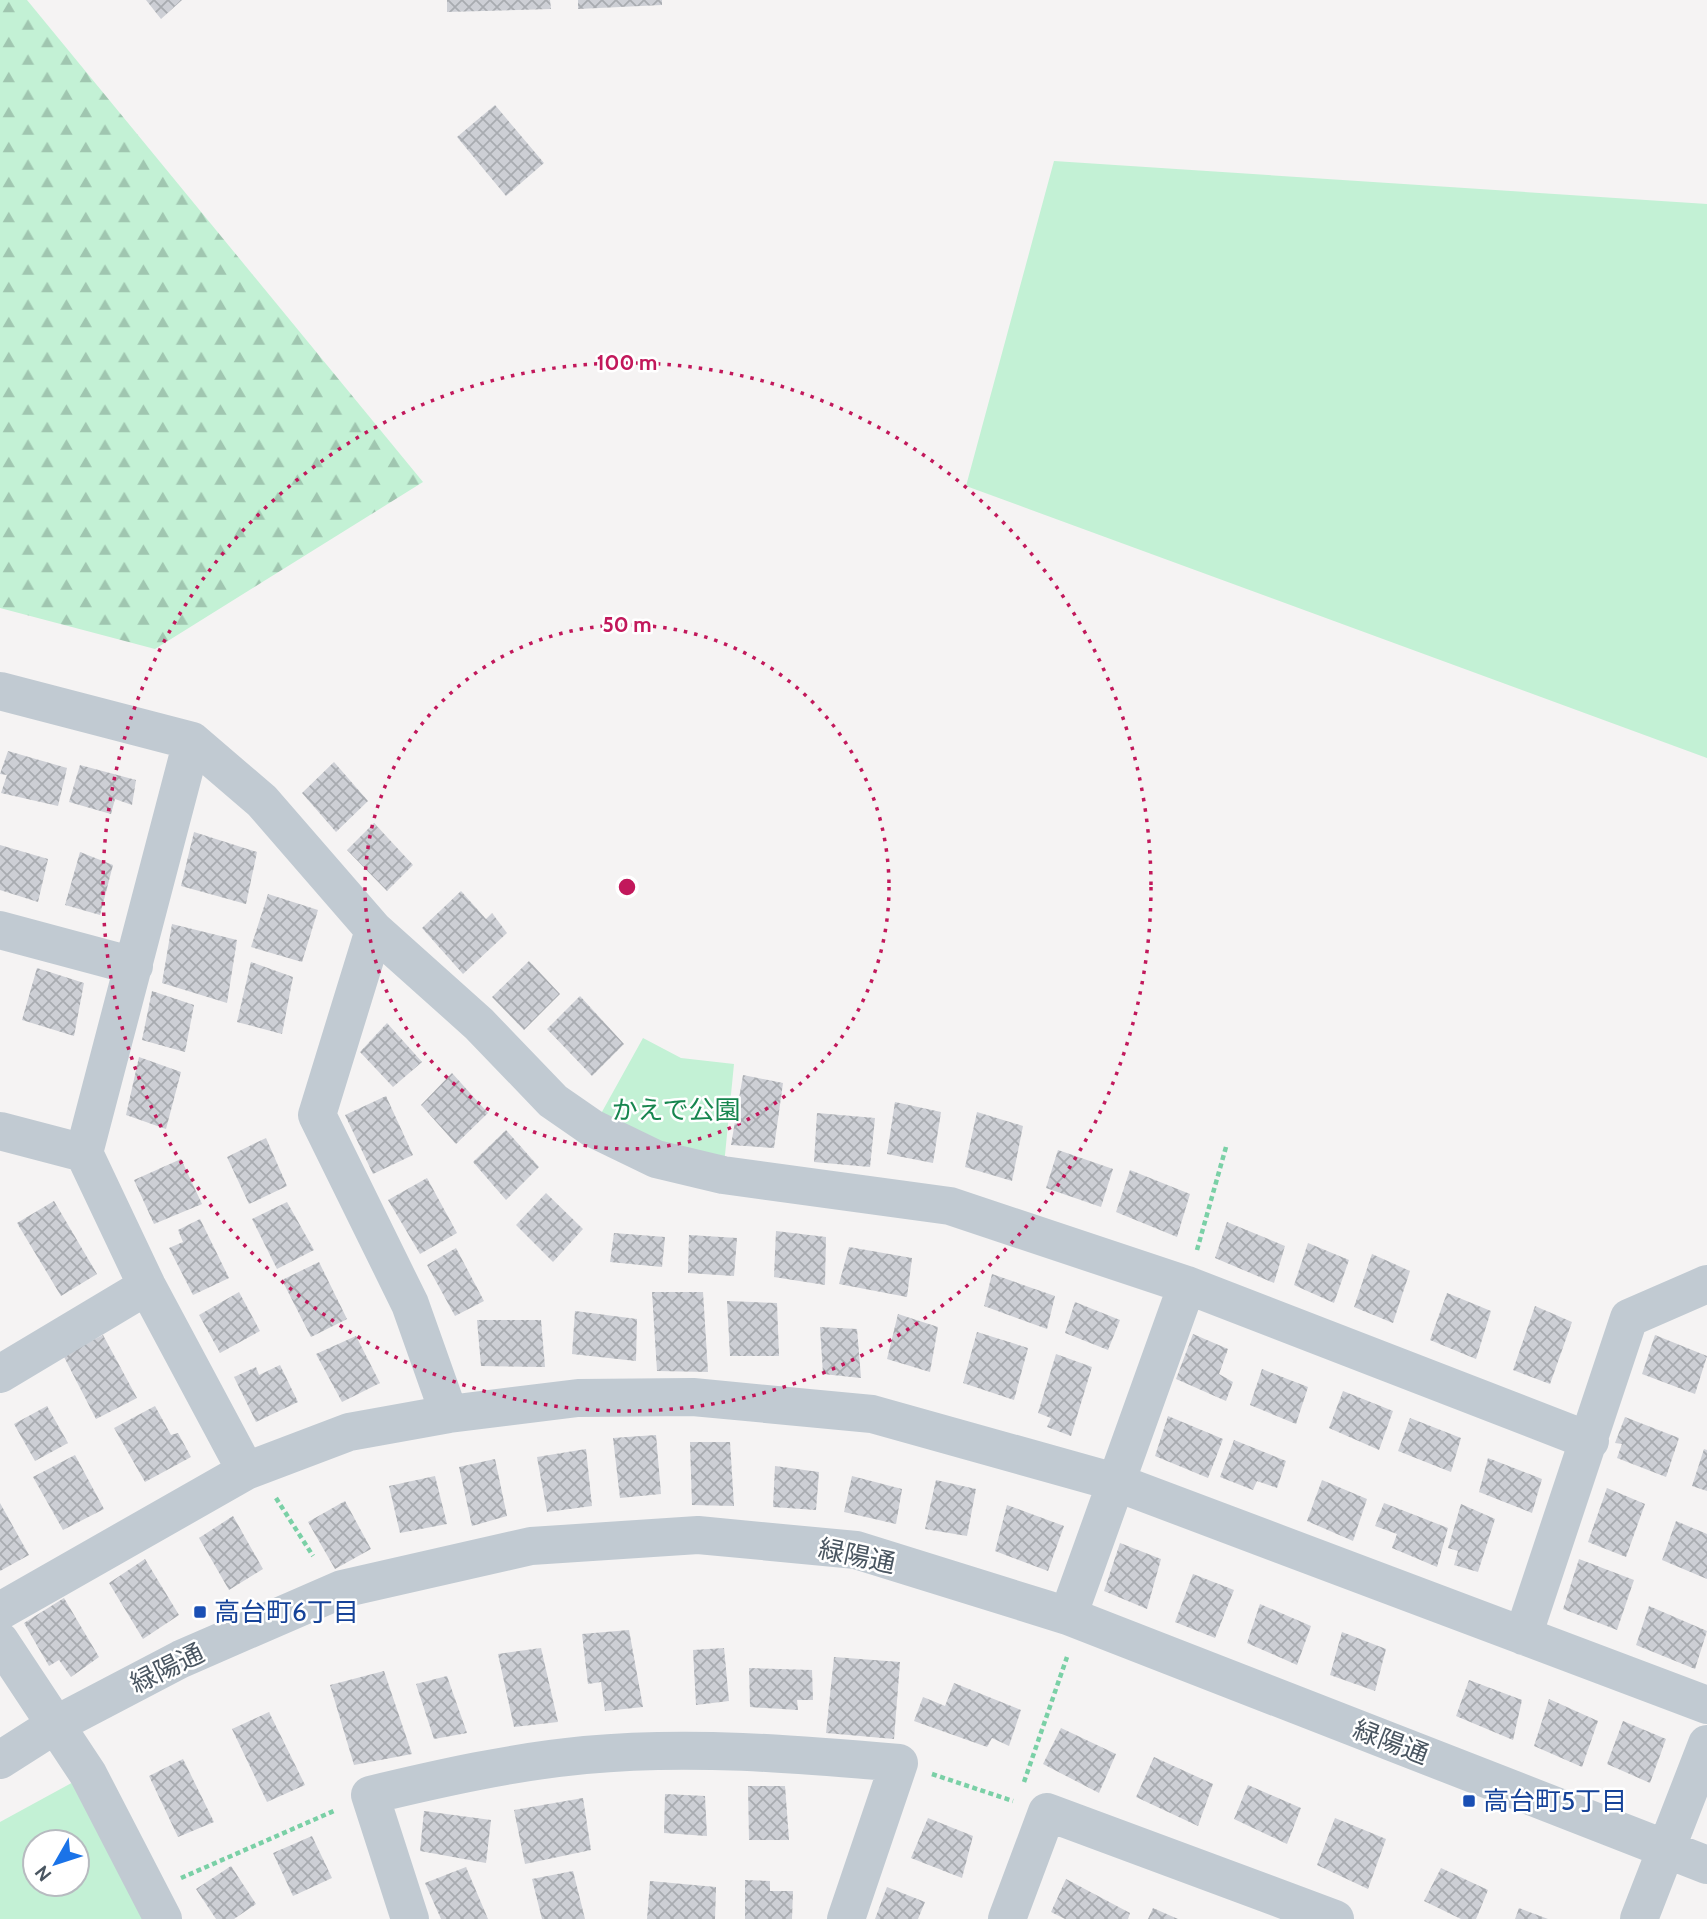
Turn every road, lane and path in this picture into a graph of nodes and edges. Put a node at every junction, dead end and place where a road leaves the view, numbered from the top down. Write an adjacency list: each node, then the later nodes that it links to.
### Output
1 (0, 691): 2 (street)
2 (192, 741): 4 (street); 5 (street)
3 (0, 930): 5 (street)
4 (374, 930): 9 (street); 13 (street)
5 (134, 966): 8 (street)
6 (0, 1131): 8 (street)
7 (1226, 1147): 9 (path)
8 (83, 1153): 11 (street)
9 (1187, 1284): 14 (street); 16 (street)
10 (1707, 1284): 14 (street)
11 (147, 1286): 12 (street); 15 (street)
12 (0, 1374)
13 (449, 1414): 15 (street); 16 (street)
14 (1590, 1441): 20 (street)
15 (251, 1469): 17 (path); 18 (street)
16 (1115, 1482): 19 (street); 20 (street)
17 (313, 1556)
18 (0, 1611)
19 (1068, 1616): 24 (street, 緑陽通); 30 (street, 緑陽通)
20 (1523, 1636): 23 (street)
21 (0, 1641): 24 (street)
22 (1067, 1657): 29 (path)
23 (1707, 1705)
24 (55, 1725): 26 (street, 緑陽通); 32 (street)
25 (1707, 1744): 30 (street)
26 (0, 1760)
27 (899, 1763): 28 (street); 29 (path); 34 (street)
28 (370, 1795): 32 (path); 33 (street)
29 (1032, 1807): 35 (street); 36 (street)
30 (1665, 1849): 31 (street, 緑陽通); 37 (street)
31 (1707, 1864)
32 (155, 1906)
33 (410, 1919)
34 (846, 1919)
35 (1007, 1919)
36 (1335, 1919)
37 (1639, 1919)

